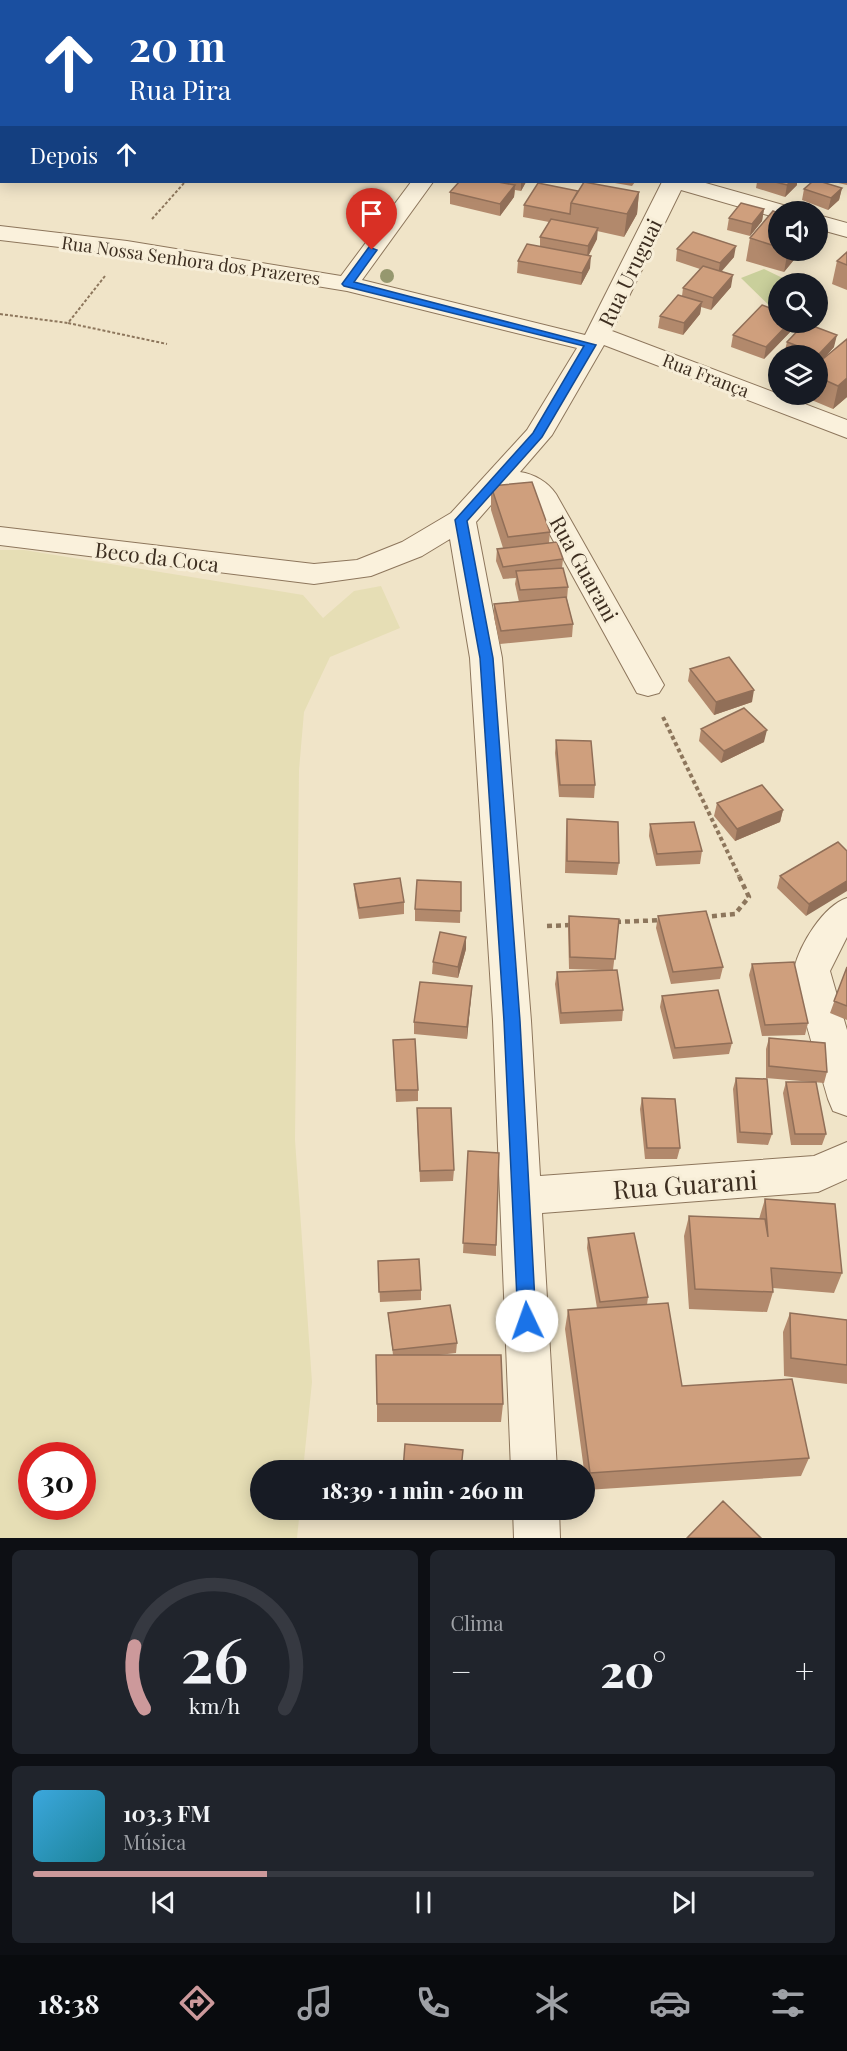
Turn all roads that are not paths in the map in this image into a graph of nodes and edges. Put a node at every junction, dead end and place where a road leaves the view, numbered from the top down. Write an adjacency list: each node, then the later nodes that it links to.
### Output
1 (421, 183): 8 (street)
2 (673, 183): 9 (street, Rua Uruguai)
3 (682, 183): 4 (street)
4 (768, 208)
5 (828, 225): 6 (street)
6 (847, 230)
7 (0, 233): 8 (street, Rua Nossa Senhora dos Prazeres)
8 (347, 284): 9 (street, Rua Nossa Senhora dos Prazeres)
9 (595, 339): 10 (street, Rua França); 11 (street, Rua Uruguai)
10 (847, 430)
11 (499, 480): 12 (street, Rua Uruguai); 15 (street, Rua Guarani)
12 (461, 520): 14 (street, Rua Uruguai); 19 (street)
13 (0, 536): 14 (street, Beco da Coca)
14 (314, 574)
15 (648, 685)
16 (847, 912): 17 (street)
17 (847, 1099)
18 (847, 1160): 19 (street, Rua Guarani)
19 (521, 1196): 20 (street)
20 (534, 1460)
21 (536, 1520): 22 (street)
22 (537, 1538)

